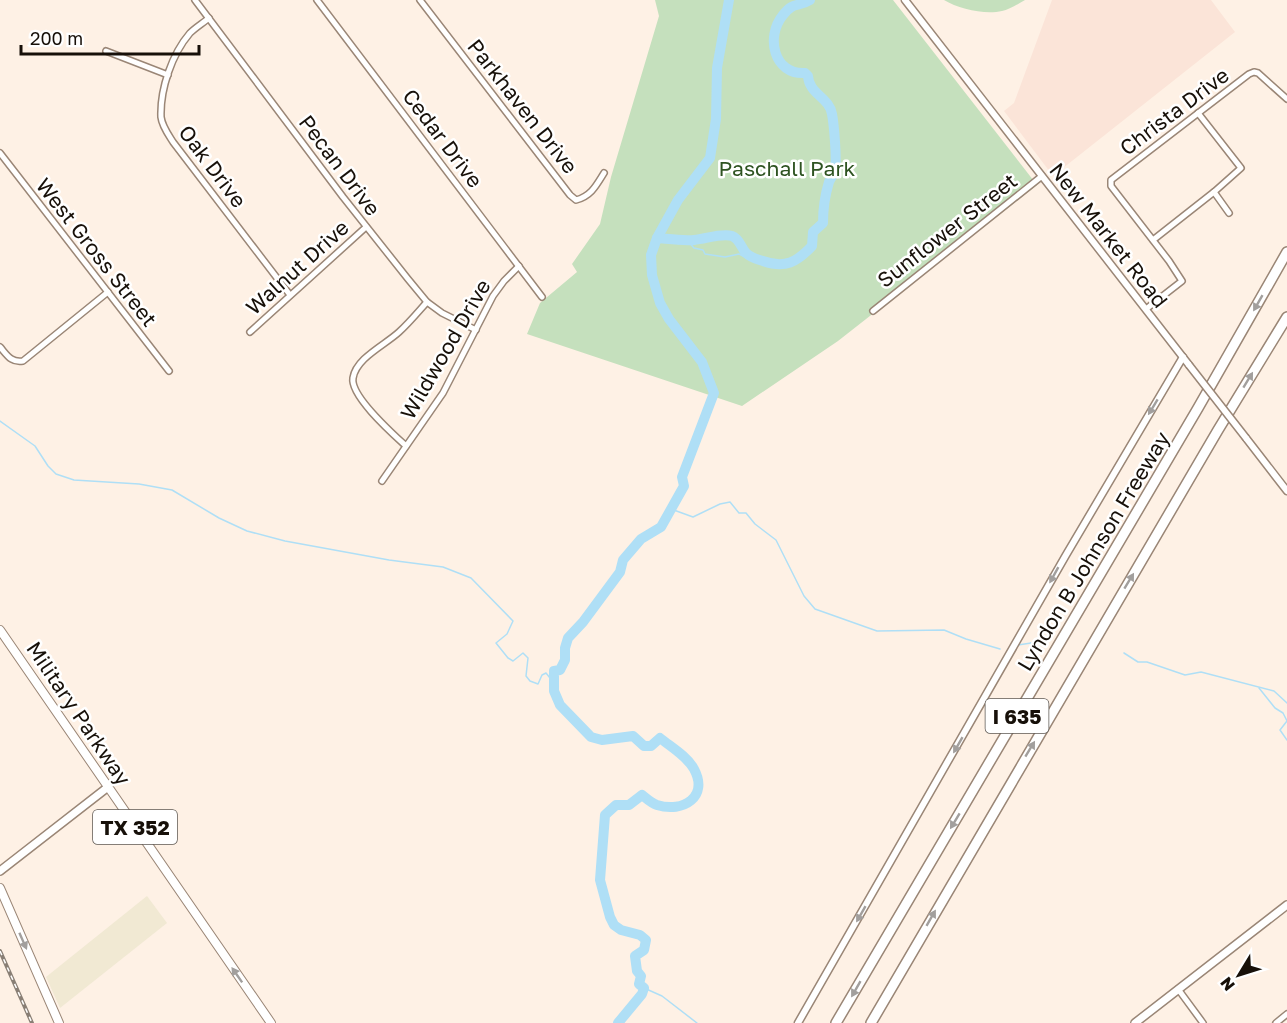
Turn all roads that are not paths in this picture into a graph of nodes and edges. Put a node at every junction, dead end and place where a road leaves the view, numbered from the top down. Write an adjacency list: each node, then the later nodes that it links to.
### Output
1 (195, 0): 5 (street, Pecan Drive)
2 (317, 0): 18 (street, Cedar Drive)
3 (420, 0): 11 (street, Parkhaven Drive)
4 (904, 0): 12 (street, New Market Road)
5 (209, 18): 7 (street, Oak Drive); 15 (street, Pecan Drive)
6 (106, 51): 7 (street)
7 (168, 75): 20 (street, Oak Drive)
8 (1287, 99): 9 (street, Christa Drive)
9 (1198, 113): 13 (street); 16 (street, Christa Drive)
10 (0, 153): 19 (street, West Gross Street)
11 (604, 173)
12 (1042, 176): 23 (street, New Market Road); 24 (street, Sunflower Street)
13 (1214, 192): 14 (street); 16 (street)
14 (1229, 213)
15 (366, 227): 20 (street, Walnut Drive); 22 (street, Pecan Drive)
16 (1153, 240): 23 (street)
17 (1287, 252): 45 (highway, Lyndon B Johnson Freeway / I 635, one-way to 45)
18 (519, 266): 21 (street, Cedar Drive); 26 (street, Wildwood Drive)
19 (108, 292): 28 (street); 30 (street, West Gross Street)
20 (291, 295): 27 (street, Walnut Drive)
21 (542, 297)
22 (427, 302): 26 (street, Pecan Drive); 31 (street)
23 (1146, 309): 29 (street, New Market Road)
24 (873, 310)
25 (1287, 317): 46 (highway, I 635, one-way to 25)
26 (476, 330): 31 (street, Wildwood Drive)
27 (250, 332)
28 (0, 347)
29 (1183, 357): 33 (street, New Market Road, bridge); 44 (street, Lyndon B Johnson Freeway, one-way to 44)
30 (169, 371)
31 (406, 446): 32 (street, Wildwood Drive)
32 (382, 481)
33 (1287, 491)
34 (0, 630): 35 (main road, Military Parkway / TX 352)
35 (108, 787): 36 (main road); 43 (main road, Military Parkway / TX 352, one-way to 35)
36 (0, 871)
37 (0, 888): 38 (main road)
38 (2, 896): 42 (main road, one-way to 42)
39 (1287, 905): 40 (main road)
40 (1178, 989): 47 (main road); 48 (street)
41 (1287, 1014): 49 (street)
42 (59, 1023)
43 (271, 1023)
44 (798, 1023)
45 (836, 1023)
46 (871, 1023)
47 (1135, 1023)
48 (1203, 1023)
49 (1276, 1023)

